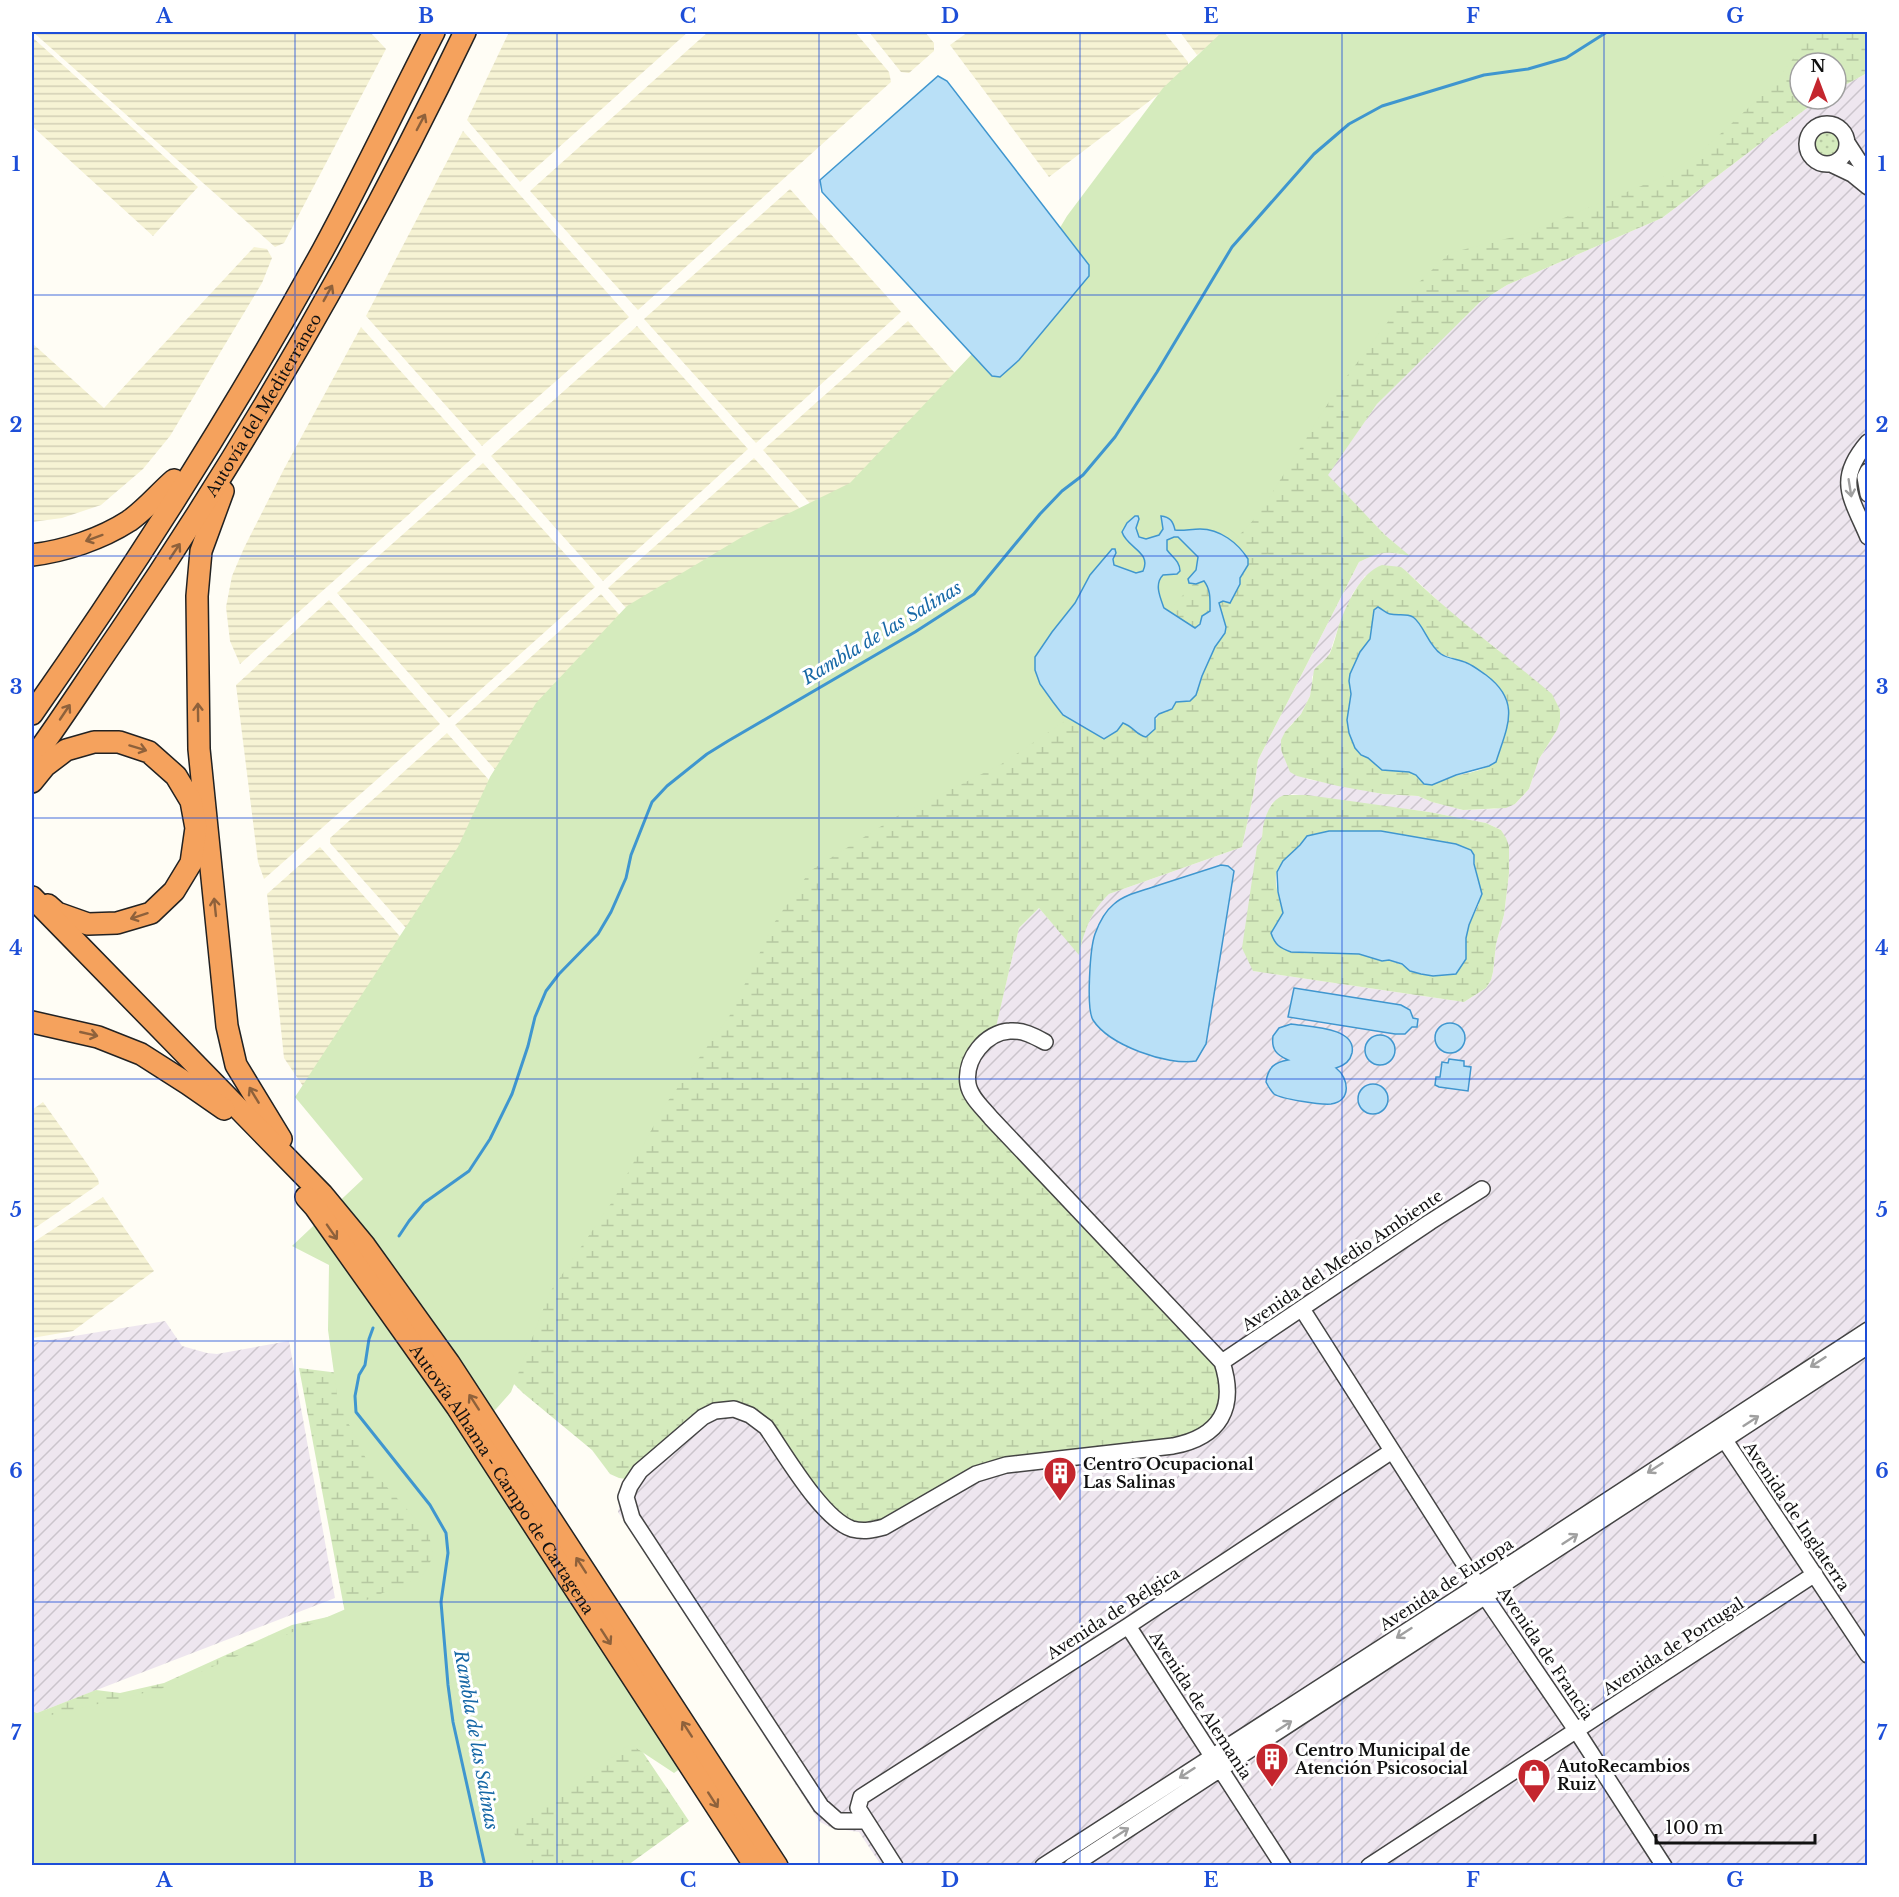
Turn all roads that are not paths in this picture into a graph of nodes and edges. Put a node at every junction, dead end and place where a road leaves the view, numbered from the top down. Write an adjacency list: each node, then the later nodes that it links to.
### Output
1 (434, 32): 4 (highway, Autovía del Mediterráneo)
2 (465, 32): 9 (highway, Autovía del Mediterráneo, one-way to 2)
3 (1848, 144): 5 (street); 5 (street); 6 (street)
4 (370, 156): 11 (highway); 16 (highway, Autovía del Mediterráneo)
5 (1830, 164): 7 (street)
6 (1868, 168)
7 (1868, 187)
8 (1868, 442): 13 (street, one-way to 13)
9 (238, 449): 17 (highway, Autovía del Mediterráneo, one-way to 9); 26 (highway, one-way to 9)
10 (1868, 471): 12 (street)
11 (174, 480): 14 (highway, one-way to 14); 15 (highway)
12 (1868, 494)
13 (1868, 537)
14 (32, 555)
15 (32, 697)
16 (32, 714)
17 (32, 760)
18 (32, 782): 19 (highway, one-way to 19)
19 (32, 891)
20 (32, 897): 26 (highway)
21 (32, 915): 24 (highway)
22 (32, 1022): 24 (highway, one-way to 24)
23 (1046, 1042): 30 (street)
24 (224, 1109): 40 (highway, Autovía Alhama - Campo de Cartagena, one-way to 40)
25 (1482, 1189): 27 (street, Avenida del Medio Ambiente)
26 (322, 1194): 41 (highway, Autovía Alhama - Campo de Cartagena, one-way to 26)
27 (1302, 1309): 30 (street, Avenida del Medio Ambiente); 32 (street, Avenida de Francia)
28 (1868, 1330): 31 (street, Avenida de Europa, one-way to 31)
29 (1868, 1346): 31 (street, Avenida de Europa, one-way to 29)
30 (1222, 1362): 39 (street)
31 (1720, 1434): 33 (street, Avenida de Inglaterra); 34 (street, Avenida de Europa)
32 (1392, 1451): 34 (street, Avenida de Francia); 35 (street, Avenida de Bélgica)
33 (1815, 1575): 36 (street, Avenida de Inglaterra); 37 (street, Avenida de Portugal)
34 (1481, 1590): 37 (street, Avenida de Francia); 38 (street, Avenida de Europa)
35 (1128, 1626): 38 (street, Avenida de Alemania); 39 (street, Avenida de Bélgica)
36 (1868, 1654)
37 (1576, 1730): 46 (street, Avenida de Portugal); 47 (street, Avenida de Francia)
38 (1216, 1762): 43 (street, Avenida de Europa, one-way to 43); 44 (street, Avenida de Europa, one-way to 38); 45 (street, Avenida de Alemania)
39 (862, 1815): 42 (street)
40 (755, 1866)
41 (777, 1866)
42 (895, 1866)
43 (1043, 1866)
44 (1072, 1866)
45 (1283, 1866)
46 (1369, 1866)
47 (1664, 1866)

